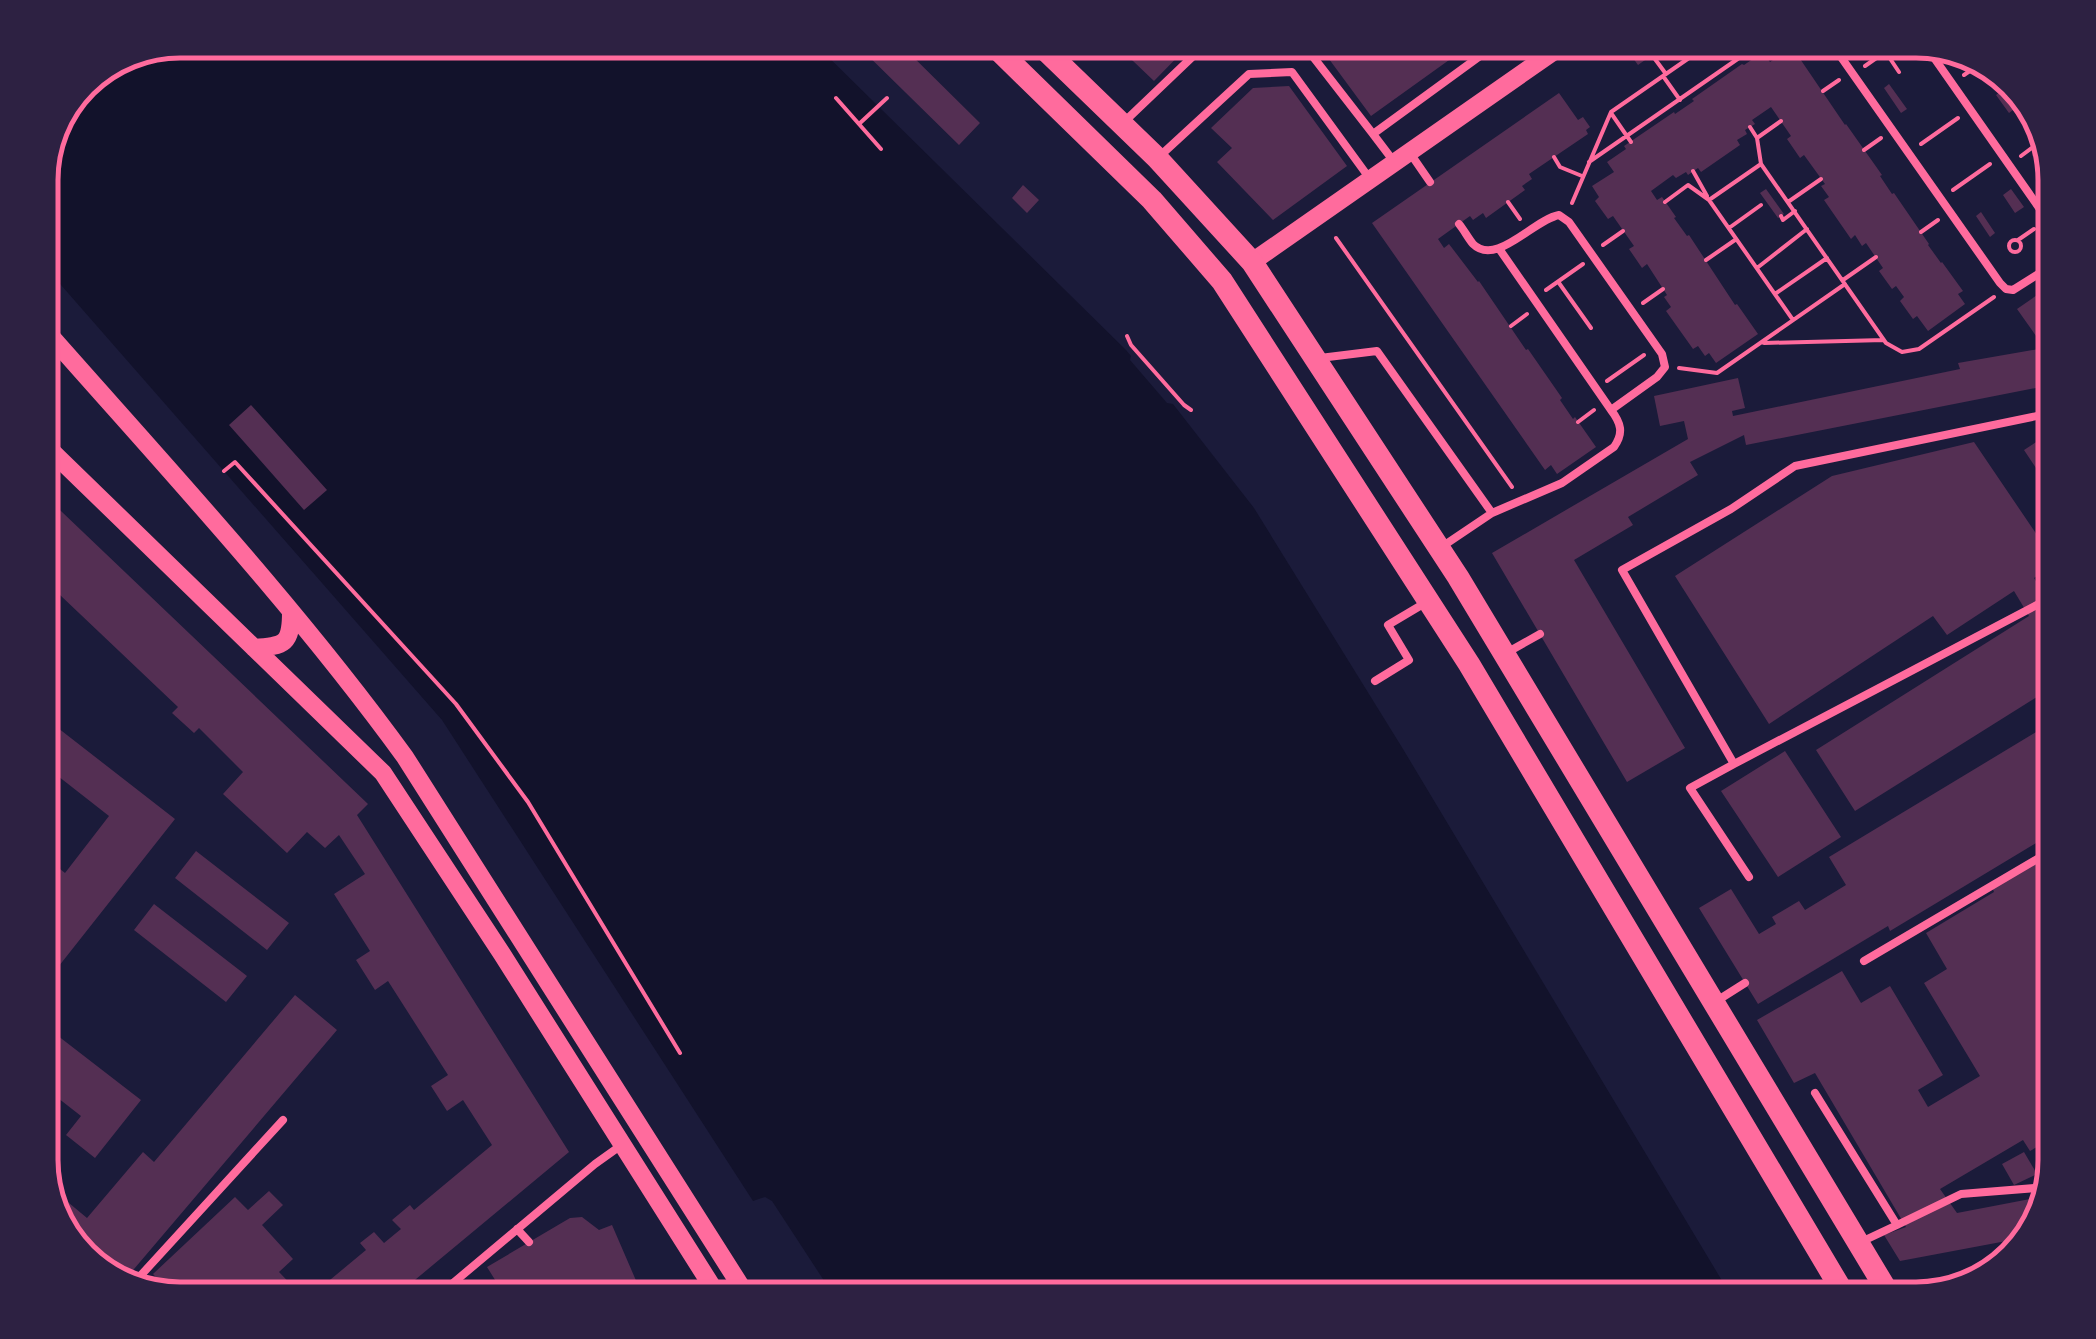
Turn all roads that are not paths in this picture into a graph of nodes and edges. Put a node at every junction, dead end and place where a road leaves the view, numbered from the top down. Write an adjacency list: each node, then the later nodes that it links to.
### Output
1 (1006, 58): 27 (main road)
2 (1054, 58): 9 (main road)
3 (1191, 58): 9 (lane)
4 (1314, 58): 10 (lane)
5 (1477, 58): 10 (lane)
6 (1544, 58): 12 (street)
7 (1842, 58): 19 (lane)
8 (1936, 60): 15 (lane)
9 (1122, 124): 11 (main road)
10 (1373, 134): 12 (lane)
11 (1158, 158): 13 (lane); 18 (main road)
12 (1402, 158): 13 (street); 14 (lane)
13 (1370, 180): 18 (street)
14 (1430, 182)
15 (2038, 207)
16 (1459, 224): 17 (lane)
17 (1500, 250): 22 (lane); 22 (lane)
18 (1252, 262): 21 (main road)
19 (2038, 275)
20 (58, 345): 29 (street)
21 (1315, 358): 25 (lane); 26 (main road)
22 (1611, 410): 25 (lane)
23 (2038, 416): 34 (lane)
24 (58, 457): 31 (street)
25 (1492, 514): 26 (lane)
26 (1439, 548): 32 (main road)
27 (1428, 601): 33 (lane); 52 (main road)
28 (2038, 604): 34 (lane)
29 (291, 612): 31 (street); 51 (street)
30 (1540, 634): 32 (lane)
31 (254, 648): 42 (street)
32 (1504, 654): 39 (main road)
33 (1375, 681)
34 (1734, 764): 36 (lane)
35 (2038, 858): 37 (lane)
36 (1750, 878)
37 (1864, 960)
38 (1745, 984): 39 (lane)
39 (1713, 1003): 47 (main road)
40 (1815, 1093): 44 (lane)
41 (284, 1120): 48 (lane)
42 (623, 1144): 45 (lane); 50 (street)
43 (2035, 1188): 44 (lane)
44 (1896, 1225): 47 (lane)
45 (518, 1229): 46 (lane); 49 (lane)
46 (529, 1242)
47 (1859, 1243): 53 (main road)
48 (141, 1275)
49 (454, 1282)
50 (709, 1282)
51 (738, 1282)
52 (1838, 1282)
53 (1882, 1282)

